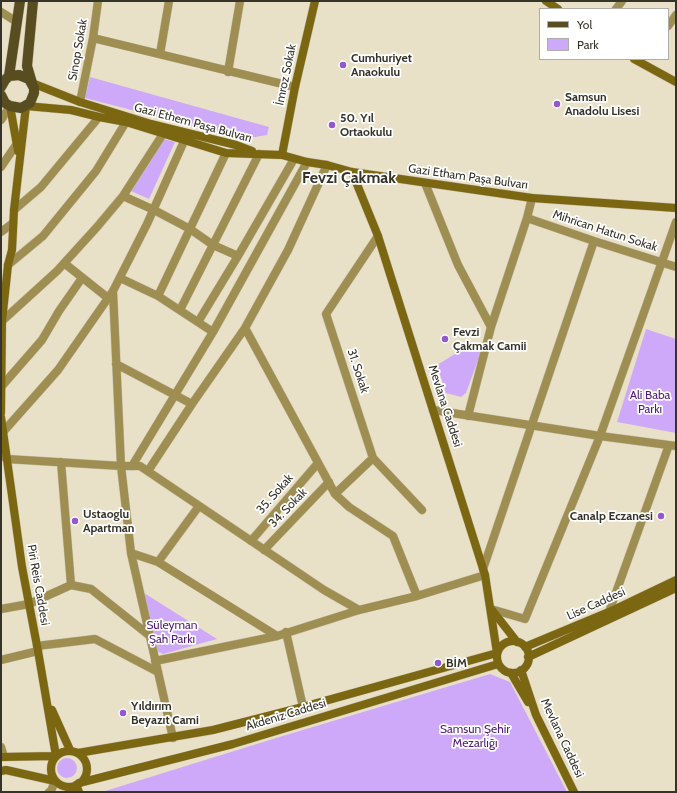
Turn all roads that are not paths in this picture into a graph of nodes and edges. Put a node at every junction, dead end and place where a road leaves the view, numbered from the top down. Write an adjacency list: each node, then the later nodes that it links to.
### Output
1 (20, 1): 9 (main road)
2 (33, 1): 17 (main road)
3 (98, 1): 11 (street, Sinop Sokak)
4 (168, 1): 12 (street)
5 (240, 1): 14 (street)
6 (315, 1): 19 (main road, İmroz Sokak)
7 (1, 12): 9 (street)
8 (676, 15): 10 (street)
9 (17, 22): 15 (main road)
10 (669, 25)
11 (93, 38): 12 (street); 21 (street, Sinop Sokak)
12 (160, 54): 14 (street)
13 (643, 61): 16 (main road)
14 (228, 72): 19 (street)
15 (5, 76): 17 (main road); 18 (main road)
16 (676, 82)
17 (32, 83): 21 (main road, Gazi Ethem Paşa Bulvarı); 23 (main road)
18 (1, 87)
19 (295, 87): 32 (main road, İmroz Sokak)
20 (1, 97): 22 (main road)
21 (80, 102): 31 (main road, Gazi Ethem Paşa Bulvarı)
22 (10, 106): 23 (main road); 25 (street); 29 (main road)
23 (26, 106): 24 (main road, Gazi Ethem Paşa Bulvarı); 33 (main road)
24 (99, 117): 26 (main road, Gazi Ethem Paşa Bulvarı); 43 (street)
25 (1, 120)
26 (126, 122): 27 (main road, Gazi Ethem Paşa Bulvarı); 56 (street)
27 (163, 134): 28 (main road, Gazi Ethem Paşa Bulvarı); 40 (street)
28 (185, 139): 30 (main road, Gazi Ethem Paşa Bulvarı); 44 (street)
29 (16, 145): 33 (main road); 37 (street)
30 (226, 153): 31 (main road, Gazi Ethem Paşa Bulvarı); 48 (street)
31 (258, 154): 32 (main road, Gazi Etham Paşa Bulvarı); 52 (street)
32 (282, 155): 34 (main road, Gazi Etham Paşa Bulvarı)
33 (19, 158): 43 (main road)
34 (294, 159): 35 (main road, Gazi Etham Paşa Bulvarı); 53 (street)
35 (307, 162): 36 (main road, Gazi Etham Paşa Bulvarı); 68 (street)
36 (326, 165): 38 (main road, Gazi Etham Paşa Bulvarı); 67 (street)
37 (1, 167)
38 (352, 172): 39 (main road, Gazi Etham Paşa Bulvarı); 50 (main road, Mevlana Caddesi)
39 (425, 183): 41 (main road, Gazi Etham Paşa Bulvarı); 66 (street)
40 (123, 196): 44 (street); 55 (street)
41 (532, 198): 42 (main road, Gazi Etham Paşa Bulvarı); 45 (street)
42 (676, 208)
43 (14, 210): 47 (main road)
44 (154, 210): 48 (street); 59 (street)
45 (527, 218): 51 (street, Mihrican Hatun Sokak); 66 (street)
46 (676, 222): 54 (street)
47 (13, 223): 49 (street); 56 (main road)
48 (190, 229): 52 (street); 62 (street)
49 (1, 232)
50 (378, 236): 73 (main road, Mevlana Caddesi); 82 (street, 31. Sokak)
51 (594, 241): 54 (street, Mihrican Hatun Sokak); 77 (street)
52 (213, 244): 53 (street); 63 (street)
53 (238, 256): 65 (street)
54 (662, 262): 57 (street, Mihrican Hatun Sokak); 79 (street)
55 (64, 263): 58 (street); 64 (street)
56 (8, 265): 60 (main road)
57 (676, 267)
58 (82, 278): 61 (street); 70 (street)
59 (120, 278): 61 (street); 62 (street)
60 (4, 280): 64 (main road)
61 (111, 294): 69 (street); 78 (street)
62 (158, 296): 63 (street)
63 (180, 310): 65 (street)
64 (2, 322): 70 (main road)
65 (198, 322): 68 (street)
66 (491, 327): 75 (street)
67 (245, 328): 72 (street); 84 (street)
68 (213, 332): 71 (street)
69 (116, 364): 71 (street); 85 (street)
70 (1, 388): 74 (main road)
71 (175, 395): 72 (street); 86 (street)
72 (192, 404): 87 (street)
73 (433, 410): 75 (street); 96 (main road, Mevlana Caddesi)
74 (1, 413)
75 (468, 416): 77 (street)
76 (1, 417): 78 (main road, Piri Reis Caddesi)
77 (531, 426): 79 (street); 96 (street)
78 (3, 432): 81 (main road, Piri Reis Caddesi)
79 (600, 436): 80 (street); 103 (street)
80 (673, 445): 105 (street)
81 (4, 457): 83 (street); 101 (main road, Piri Reis Caddesi)
82 (373, 458): 89 (street); 91 (street, 31. Sokak)
83 (61, 462): 85 (street); 98 (street)
84 (318, 463): 88 (street); 92 (street, 35. Sokak)
85 (121, 466): 86 (street); 94 (street)
86 (132, 466): 87 (street)
87 (148, 471): 90 (street)
88 (329, 482): 89 (street); 93 (street, 34. Sokak)
89 (335, 494): 100 (street)
90 (199, 506): 92 (street); 95 (street)
91 (422, 510)
92 (251, 541): 93 (street)
93 (264, 550): 104 (street)
94 (130, 553): 95 (street); 107 (street)
95 (158, 562): 108 (street)
96 (484, 572): 100 (street); 103 (main road, Mevlana Caddesi)
97 (676, 580): 105 (main road, Lise Caddesi)
98 (71, 585): 101 (street); 107 (street)
99 (676, 588): 113 (main road, Lise Caddesi)
100 (416, 596): 104 (street)
101 (29, 604): 102 (street); 111 (main road, Piri Reis Caddesi)
102 (1, 609)
103 (491, 609): 109 (main road); 112 (main road, Mevlana Caddesi)
104 (358, 610): 106 (street)
105 (609, 612): 110 (main road, Lise Caddesi)
106 (286, 632): 108 (street); 121 (street)
107 (150, 636): 115 (street)
108 (277, 636): 115 (street)
109 (517, 642): 110 (main road); 112 (main road)
110 (525, 647): 113 (main road)
111 (38, 648): 114 (street); 118 (street); 120 (main road, Piri Reis Caddesi)
112 (497, 653): 116 (main road); 121 (main road, Akdeniz Caddesi)
113 (528, 657): 117 (main road)
114 (1, 660)
115 (155, 661): 118 (street)
116 (498, 664): 119 (main road); 131 (main road, Akdeniz Caddesi)
117 (521, 670): 119 (main road); 122 (main road, Mevlana Caddesi)
118 (158, 672): 123 (street)
119 (511, 673): 122 (main road)
120 (46, 698): 125 (main road); 127 (main road, Piri Reis Caddesi)
121 (303, 707): 123 (main road, Akdeniz Caddesi)
122 (536, 715): 134 (main road, Mevlana Caddesi)
123 (173, 738): 126 (main road, Akdeniz Caddesi)
124 (1, 747): 128 (street)
125 (70, 750): 126 (main road); 127 (main road)
126 (78, 754): 131 (main road)
127 (56, 756): 128 (main road); 130 (main road)
128 (2, 757)
129 (1, 771): 130 (main road)
130 (55, 781): 131 (main road); 132 (street)
131 (78, 787): 133 (main road)
132 (49, 792)
133 (69, 792)
134 (574, 792)

